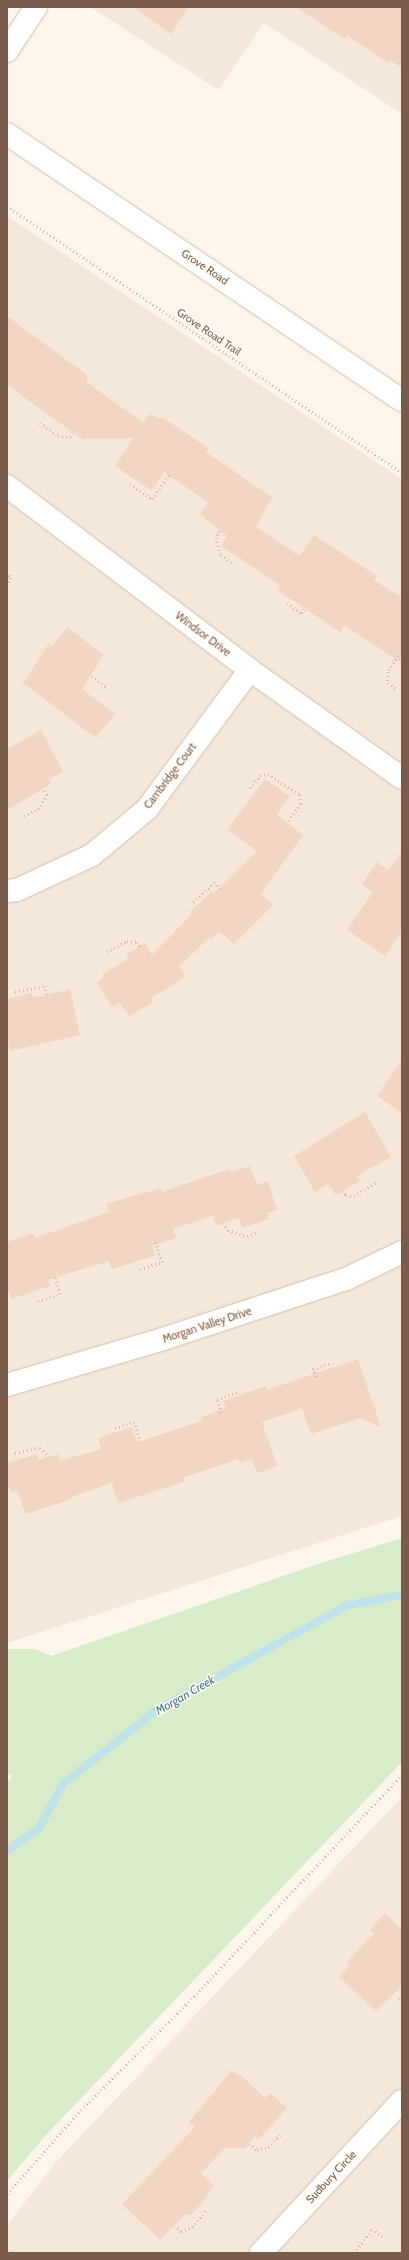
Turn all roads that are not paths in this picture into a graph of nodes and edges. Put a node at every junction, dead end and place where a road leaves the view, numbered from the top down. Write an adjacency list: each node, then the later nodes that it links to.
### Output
1 (36, 7): 2 (street)
2 (7, 51)
3 (7, 134): 4 (street, Grove Road)
4 (402, 400)
5 (7, 486): 6 (street, Windsor Drive)
6 (250, 670): 7 (street, Windsor Drive); 8 (street, Cambridge Court)
7 (402, 778)
8 (7, 891)
9 (402, 1252): 10 (street, Morgan Valley Drive)
10 (7, 1385)
11 (402, 2101): 12 (street, Sudbury Circle)
12 (261, 2253)

